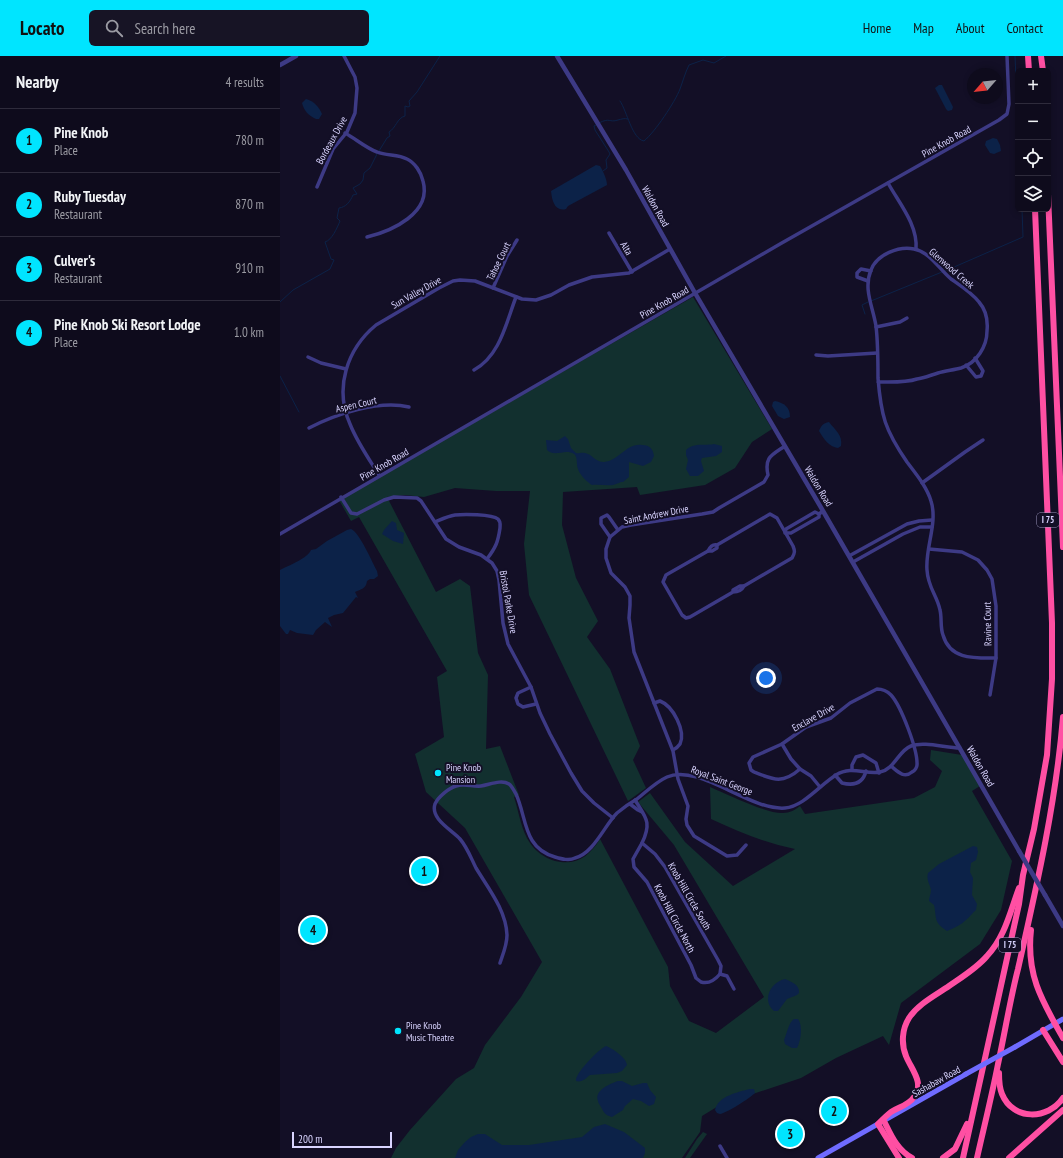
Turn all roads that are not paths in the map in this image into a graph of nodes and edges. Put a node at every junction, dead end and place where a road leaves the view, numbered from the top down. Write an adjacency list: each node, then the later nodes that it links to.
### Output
1 (296, 56): 7 (street)
2 (344, 56): 10 (street, Bordeaux Drive)
3 (558, 56): 18 (street, Waldon Road)
4 (1007, 56): 11 (street, Pine Knob Road)
5 (1028, 56): 8 (highway)
6 (1041, 56): 9 (highway)
7 (280, 65)
8 (1029, 68)
9 (1043, 68)
10 (345, 133): 12 (street, Bordeaux Drive); 16 (street)
11 (888, 183): 19 (street); 24 (street, Pine Knob Road)
12 (317, 187)
13 (1035, 212): 83 (highway, I 75)
14 (1049, 212): 54 (highway, I 75)
15 (609, 233): 21 (street, Alta)
16 (367, 237)
17 (517, 240): 23 (street, Tahoe Court)
18 (670, 249): 21 (street, Sun Valley Drive); 24 (street, Waldon Road)
19 (916, 249): 20 (street, Glenwood Creek); 31 (street, Glenwood Creek)
20 (871, 271): 22 (street, Glenwood Creek); 22 (street)
21 (632, 272): 25 (street, Sun Valley Drive)
22 (868, 281): 27 (street, Glenwood Creek)
23 (493, 288): 25 (street, Sun Valley Drive); 33 (street, Sun Valley Drive)
24 (695, 293): 40 (street, Waldon Road); 41 (street, Pine Knob Road)
25 (516, 297): 34 (street)
26 (907, 318): 27 (street)
27 (876, 327): 28 (street, Glenwood Creek)
28 (877, 353): 29 (street); 35 (street, Glenwood Creek)
29 (816, 355)
30 (308, 357): 33 (street)
31 (975, 358): 32 (street, Glenwood Creek); 32 (street)
32 (966, 365): 35 (street, Glenwood Creek)
33 (346, 369): 37 (street, Sun Valley Drive)
34 (474, 370)
35 (878, 382): 42 (street, Glenwood Creek)
36 (409, 407): 37 (street, Aspen Court)
37 (346, 413): 38 (street, Aspen Court); 41 (street, Sun Valley Drive)
38 (309, 428)
39 (983, 440): 42 (street)
40 (785, 446): 44 (street, Waldon Road); 48 (street, Saint Andrew Drive)
41 (379, 475): 43 (street, Pine Knob Road)
42 (922, 483): 45 (street, Glenwood Creek)
43 (341, 498): 46 (street); 50 (street, Pine Knob Road)
44 (821, 512): 49 (street); 49 (street); 56 (street, Waldon Road)
45 (932, 520): 47 (street, Glenwood Creek); 51 (street)
46 (435, 522): 57 (street); 57 (street)
47 (932, 527): 53 (street); 55 (street, Glenwood Creek)
48 (618, 530): 52 (street, Saint Andrew Drive); 52 (street)
49 (785, 533): 49 (street)
50 (280, 534)
51 (885, 536): 53 (street); 56 (street)
52 (610, 537): 62 (street)
53 (888, 542): 58 (street)
54 (1063, 547)
55 (929, 549): 59 (street, Glenwood Creek); 59 (street, Ravine Court)
56 (849, 556): 58 (street, Waldon Road)
57 (487, 558): 60 (street, Bristol Parke Drive)
58 (852, 562): 67 (street, Waldon Road)
59 (996, 658): 61 (street, Ravine Court)
60 (531, 687): 63 (street, Bristol Parke Drive); 63 (street)
61 (990, 695)
62 (654, 703): 68 (street); 68 (street)
63 (536, 704): 80 (street, Bristol Parke Drive)
64 (1063, 717): 84 (highway, I 75)
65 (782, 744): 66 (street, Enclave Drive); 70 (street); 70 (street, Enclave Drive)
66 (913, 745): 67 (street); 69 (street); 69 (street)
67 (960, 748): 85 (street, Waldon Road, bridge)
68 (673, 750): 74 (street)
69 (891, 766): 73 (street)
70 (800, 769): 76 (street)
71 (852, 770): 72 (street, Royal Saint George); 73 (street); 75 (street, Royal Saint George)
72 (866, 771): 73 (street, Royal Saint George); 75 (street)
73 (879, 773)
74 (677, 774): 76 (street, Royal Saint George); 77 (street, Royal Saint George); 82 (street)
75 (835, 775): 76 (street, Royal Saint George)
76 (820, 787)
77 (635, 800): 78 (street, Royal Saint George); 79 (street)
78 (630, 804): 79 (street); 80 (street, Royal Saint George)
79 (642, 812): 81 (street)
80 (613, 818): 86 (street, Royal Saint George)
81 (642, 843): 87 (street, Knob Hill Circle South); 87 (street, Knob Hill Circle North)
82 (746, 845)
83 (1023, 875): 96 (highway, I 75); 99 (highway)
84 (1036, 891): 90 (highway); 94 (highway, I 75)
85 (1063, 926)
86 (500, 963)
87 (720, 974): 88 (street)
88 (734, 988)
89 (1063, 1019): 90 (main road, Sashabaw Road)
90 (1055, 1023): 91 (main road, Sashabaw Road); 92 (highway)
91 (1043, 1030): 93 (highway); 98 (main road, Sashabaw Road, bridge)
92 (1063, 1038)
93 (1063, 1062)
94 (998, 1063): 95 (highway); 107 (highway, I 75)
95 (1063, 1098)
96 (974, 1108): 105 (highway); 106 (highway, I 75)
97 (1063, 1110): 108 (highway)
98 (884, 1121): 99 (main road, Sashabaw Road); 104 (highway)
99 (878, 1124): 102 (main road, Sashabaw Road); 103 (highway)
100 (720, 1146): 101 (street)
101 (727, 1158)
102 (818, 1158)
103 (899, 1158)
104 (912, 1158)
105 (943, 1158)
106 (963, 1158)
107 (977, 1158)
108 (1009, 1158)

